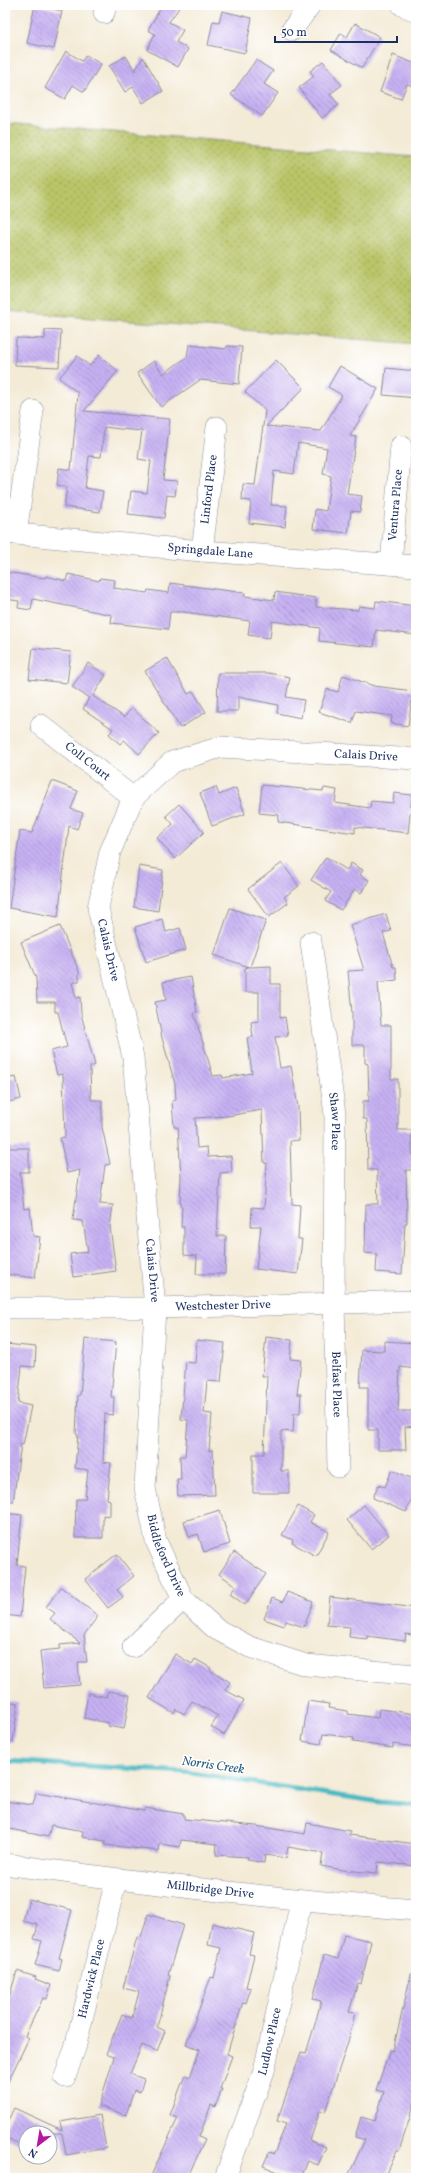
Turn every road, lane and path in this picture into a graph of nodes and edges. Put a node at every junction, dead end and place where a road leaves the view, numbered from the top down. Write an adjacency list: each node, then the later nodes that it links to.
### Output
1 (310, 5): 4 (street)
2 (402, 5): 3 (street)
3 (416, 11)
4 (292, 30)
5 (33, 412): 8 (street)
6 (217, 427): 9 (street, Linford Place)
7 (402, 446): 10 (street, Ventura Place)
8 (10, 533): 9 (street, Springdale Lane)
9 (202, 551): 10 (street, Springdale Lane)
10 (391, 564): 11 (street, Springdale Lane)
11 (416, 566)
12 (41, 725): 14 (street, Coll Court)
13 (416, 758): 14 (street, Calais Drive)
14 (133, 798): 19 (street, Calais Drive)
15 (311, 942): 17 (street, Shaw Place)
16 (416, 1301): 17 (street, Westchester Drive)
17 (334, 1302): 19 (street, Westchester Drive); 20 (street, Belfast Place)
18 (5, 1308): 19 (street, Westchester Drive)
19 (155, 1308): 21 (street, Biddleford Drive)
20 (338, 1467)
21 (183, 1599): 22 (street); 23 (street, Biddleford Drive)
22 (133, 1647)
23 (416, 1675)
24 (5, 1864): 25 (street, Millbridge Drive)
25 (116, 1880): 26 (street, Millbridge Drive); 28 (street, Hardwick Place)
26 (301, 1901): 27 (street, Millbridge Drive); 29 (street, Ludlow Place)
27 (416, 1910)
28 (65, 2077)
29 (225, 2178)

